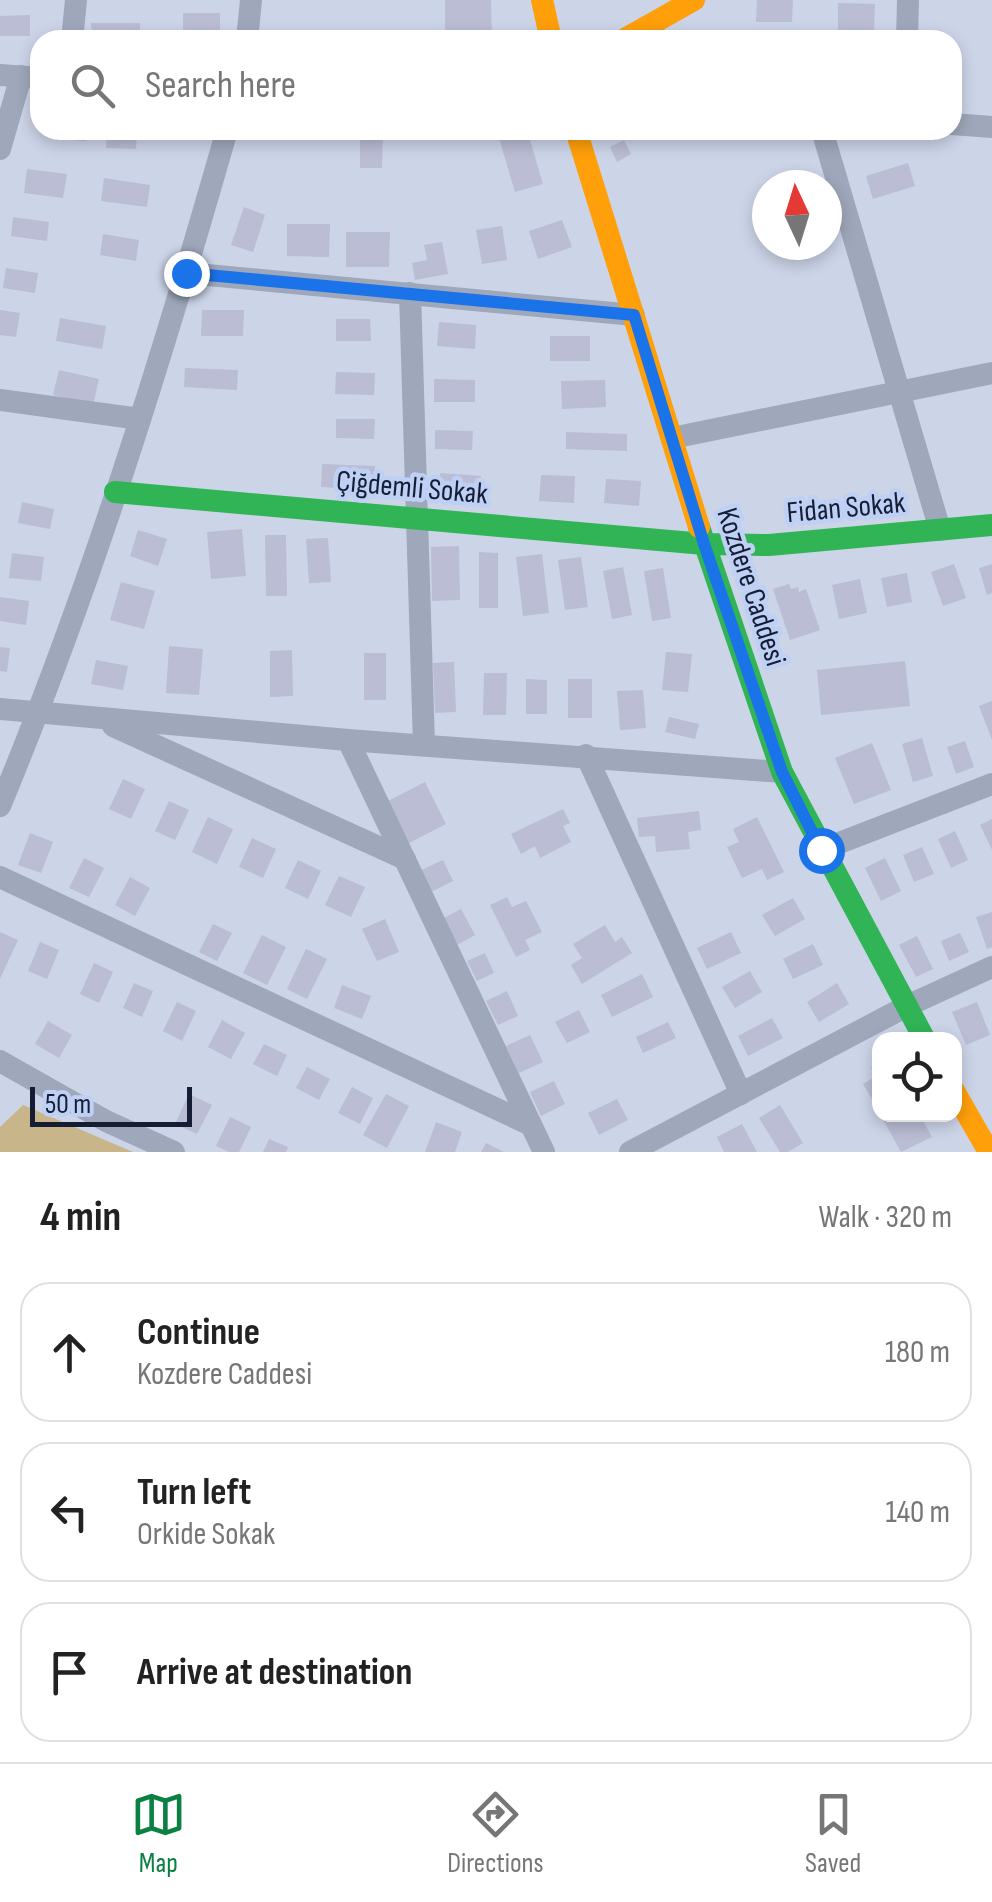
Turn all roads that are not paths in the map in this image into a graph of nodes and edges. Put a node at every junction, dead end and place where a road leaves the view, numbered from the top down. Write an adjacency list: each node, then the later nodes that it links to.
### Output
1 (76, 0): 6 (street)
2 (251, 0): 7 (street)
3 (542, 0): 8 (street)
4 (694, 0): 9 (street)
5 (908, 0): 10 (street)
6 (73, 30)
7 (247, 30)
8 (549, 30)
9 (640, 30)
10 (907, 30)
11 (20, 76): 17 (street)
12 (962, 125): 13 (street)
13 (992, 127)
14 (225, 140): 18 (street)
15 (579, 140): 20 (street, Kozdere Caddesi)
16 (825, 140): 22 (street)
17 (0, 149)
18 (186, 273): 19 (street); 24 (street)
19 (410, 292): 20 (street); 27 (street)
20 (634, 315): 25 (street, Kozdere Caddesi)
21 (992, 373): 22 (street)
22 (900, 392): 25 (street); 29 (street)
23 (0, 400): 24 (street)
24 (140, 419): 26 (street)
25 (672, 438): 30 (street, Kozdere Caddesi)
26 (115, 492): 27 (street, Çiğdemli Sokak); 32 (street)
27 (418, 519): 30 (street, Çiğdemli Sokak); 35 (street)
28 (992, 525): 29 (street, Fidan Sokak)
29 (940, 530): 30 (street, Fidan Sokak)
30 (704, 544): 37 (street, Kozdere Caddesi)
31 (0, 709): 32 (street)
32 (38, 714): 33 (street); 39 (street)
33 (96, 718): 34 (street); 41 (street)
34 (348, 740): 35 (street); 41 (street)
35 (424, 744): 36 (street)
36 (586, 756): 37 (street); 47 (street)
37 (782, 772): 40 (street, Kozdere Caddesi)
38 (992, 784): 40 (street)
39 (0, 806)
40 (821, 850): 44 (street, Kozdere Caddesi)
41 (404, 859): 49 (street)
42 (0, 877): 49 (street)
43 (992, 967): 44 (street)
44 (907, 1006): 45 (street, Kozdere Caddesi); 47 (street)
45 (922, 1032)
46 (0, 1061): 50 (street)
47 (741, 1094): 52 (street)
48 (962, 1105): 53 (street)
49 (531, 1126): 51 (street)
50 (174, 1152)
51 (544, 1152)
52 (630, 1152)
53 (989, 1152)

